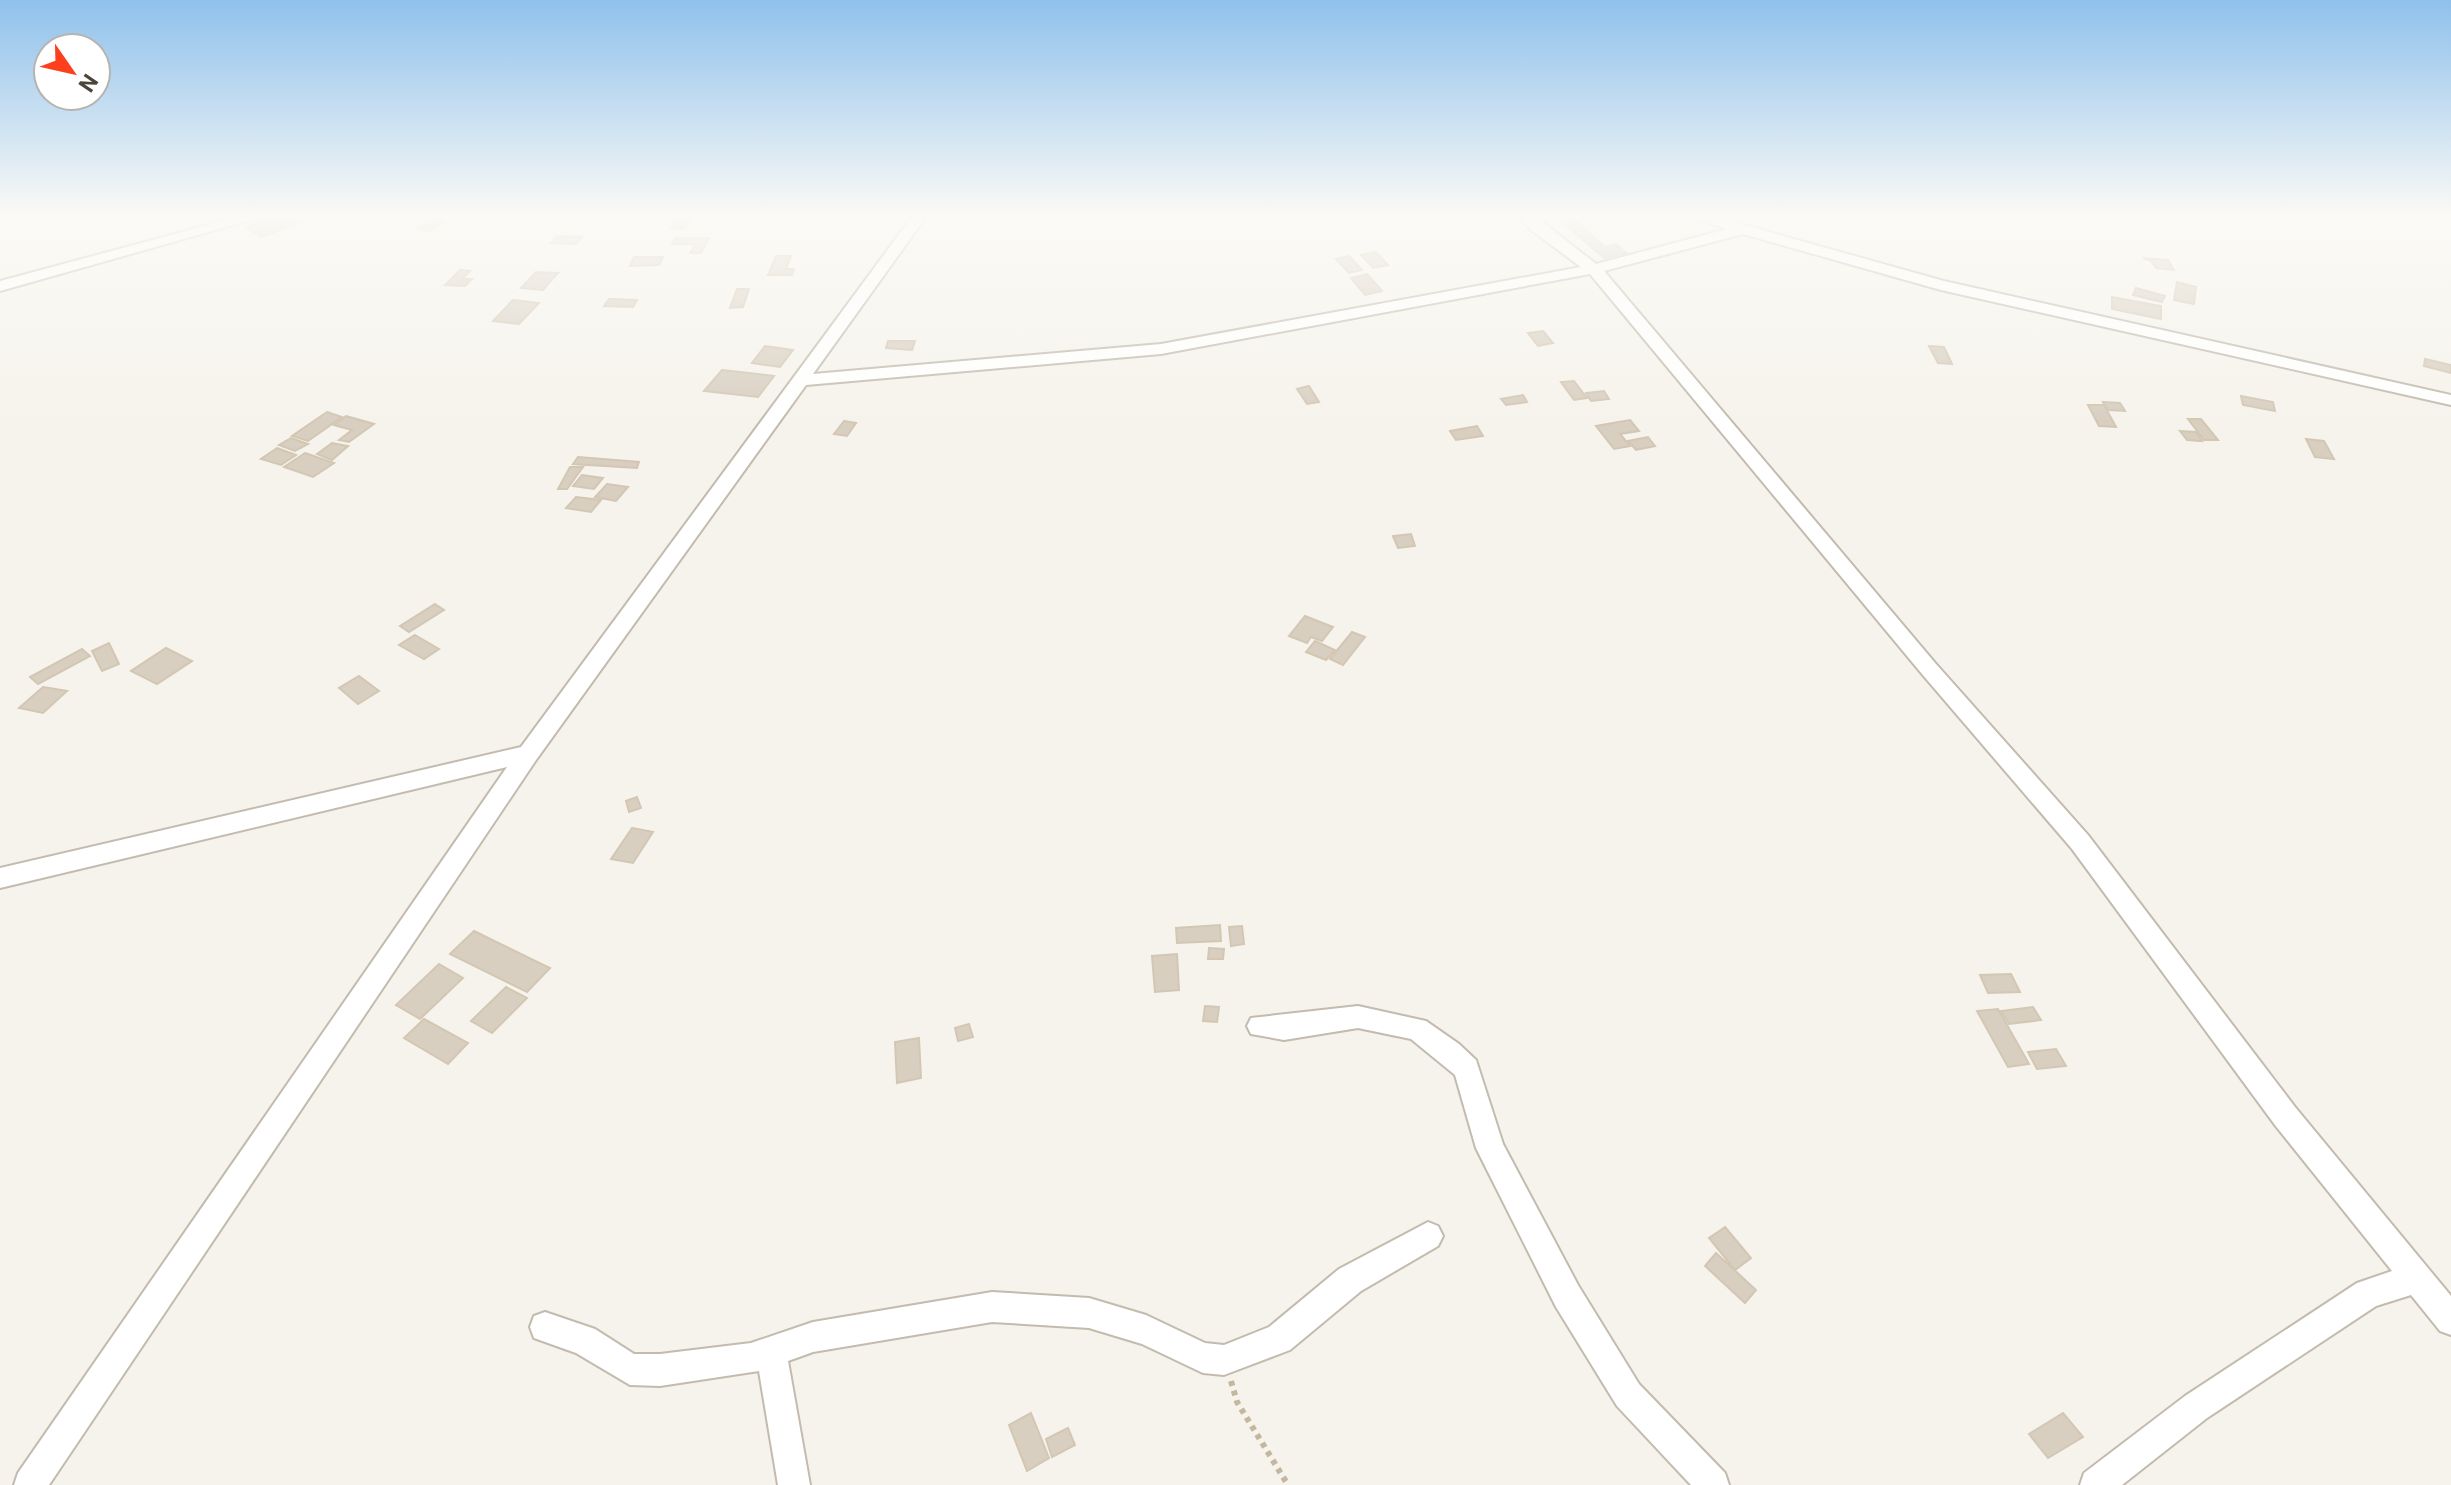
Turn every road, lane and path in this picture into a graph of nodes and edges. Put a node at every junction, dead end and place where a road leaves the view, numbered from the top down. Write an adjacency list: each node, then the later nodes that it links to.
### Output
1 (870, 283): 5 (street)
2 (1517, 283): 5 (street)
3 (1606, 283): 11 (street)
4 (1935, 283): 6 (street)
5 (800, 380): 7 (street)
6 (2451, 400)
7 (528, 754): 8 (street); 16 (street)
8 (0, 878)
9 (1260, 1026): 19 (street)
10 (1428, 1236): 15 (street)
11 (2416, 1278): 12 (street); 20 (street)
12 (2451, 1320)
13 (545, 1327): 14 (street)
14 (771, 1351): 15 (street); 17 (street)
15 (1224, 1360): 18 (path)
16 (30, 1485)
17 (794, 1485)
18 (1288, 1485)
19 (1713, 1485)
20 (2096, 1485)

